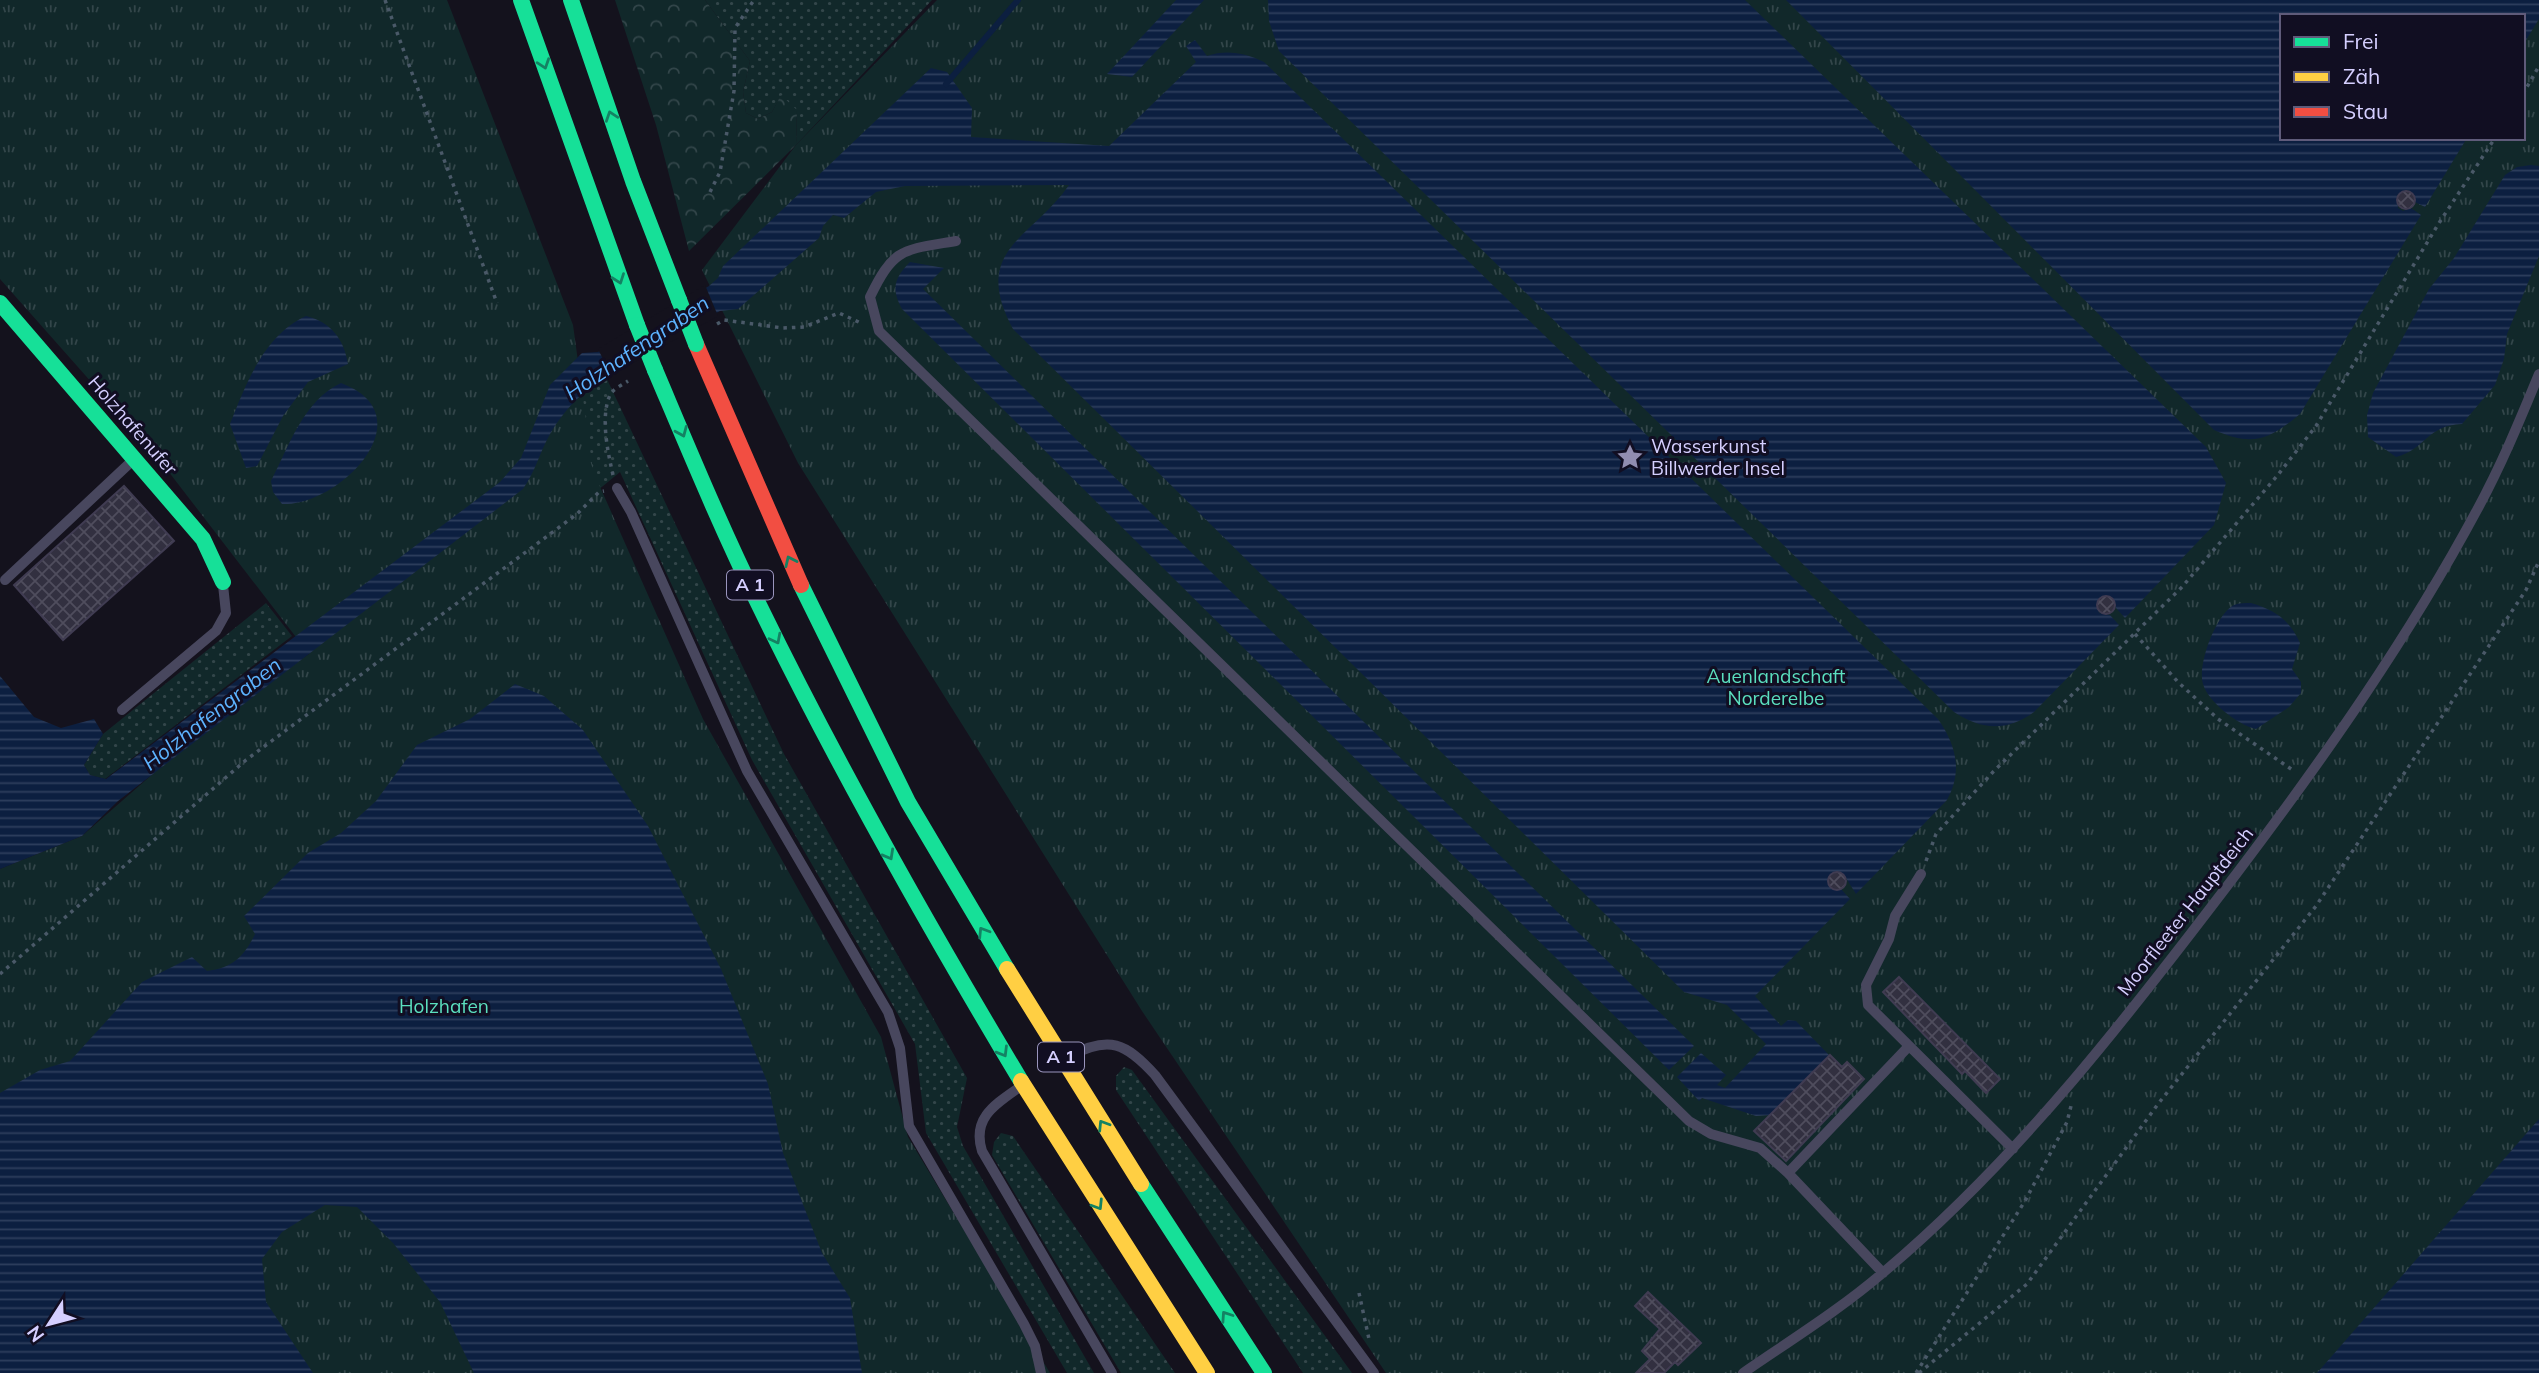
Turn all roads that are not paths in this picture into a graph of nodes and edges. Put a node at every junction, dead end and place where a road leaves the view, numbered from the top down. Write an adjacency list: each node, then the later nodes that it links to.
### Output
1 (521, 0): 14 (main road, A 1, one-way to 14, bridge)
2 (571, 0): 13 (main road, A 1, one-way to 2, bridge)
3 (956, 241): 16 (lane)
4 (0, 303): 6 (main road, Holzhafenufer)
5 (2539, 374): 15 (lane, Moorfleeter Hauptdeich)
6 (134, 459): 8 (lane); 9 (main road, Holzhafenufer)
7 (617, 488): 18 (lane)
8 (5, 580)
9 (223, 582): 10 (lane)
10 (122, 710)
11 (1921, 874): 12 (lane)
12 (1909, 1046): 15 (lane); 16 (lane)
13 (1063, 1060): 21 (main road, A 1, one-way to 13); 22 (lane)
14 (1022, 1085): 19 (lane); 20 (main road, A 1, one-way to 20)
15 (2013, 1149): 17 (lane, Moorfleeter Hauptdeich)
16 (1788, 1173): 17 (lane)
17 (1883, 1273): 23 (lane, Moorfleeter Hauptdeich)
18 (1041, 1373)
19 (1112, 1373)
20 (1207, 1373)
21 (1264, 1373)
22 (1374, 1373)
23 (1742, 1373)

